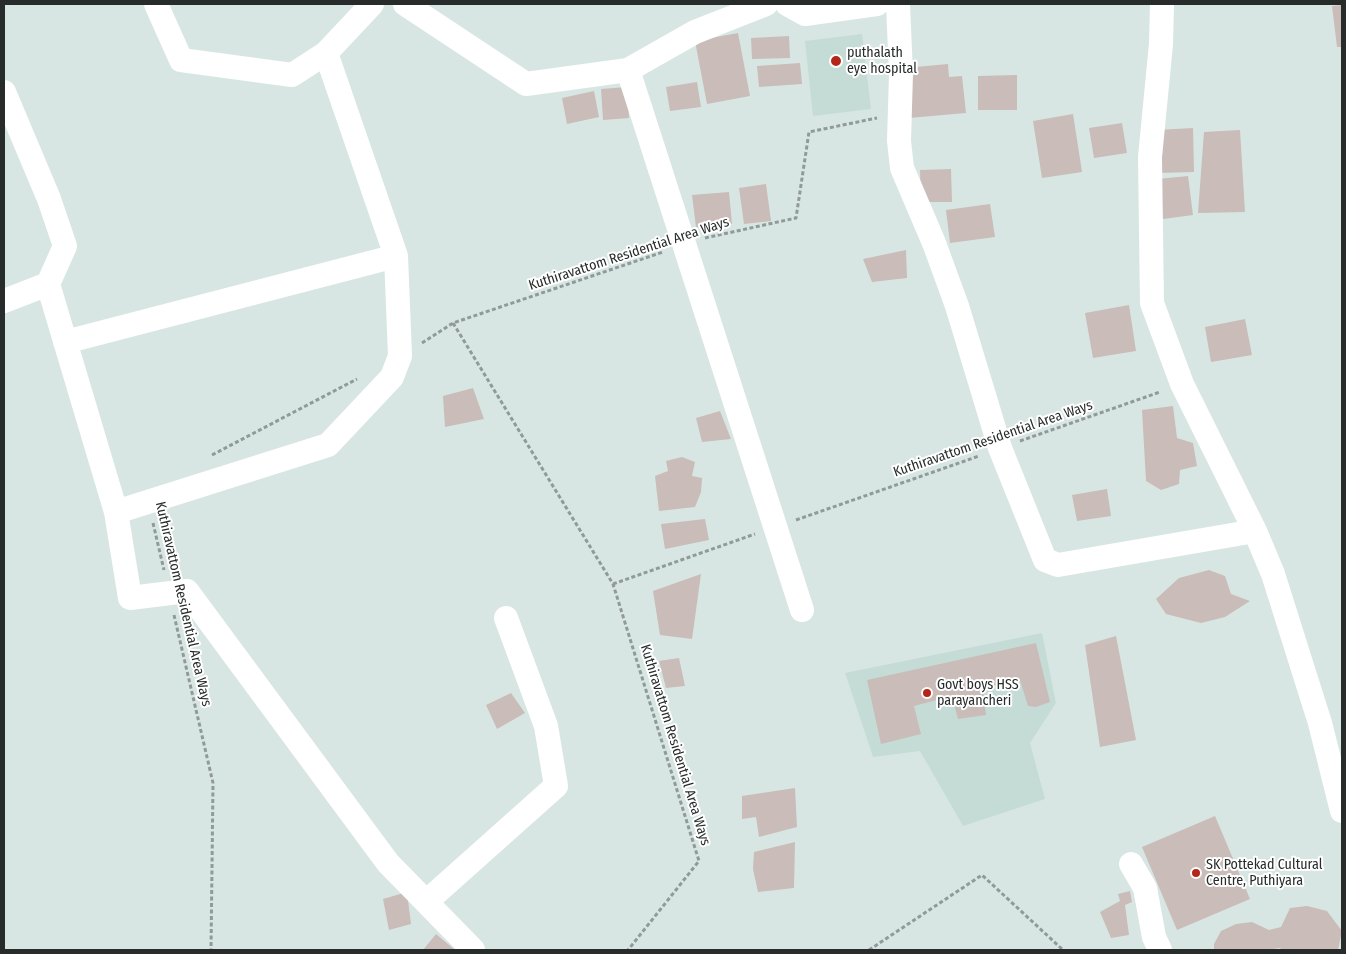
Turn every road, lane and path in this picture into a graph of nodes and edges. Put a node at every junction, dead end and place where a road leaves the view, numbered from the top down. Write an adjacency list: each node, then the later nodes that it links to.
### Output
1 (156, 4): 9 (street)
2 (372, 4): 9 (street)
3 (405, 4): 10 (street)
4 (766, 4): 10 (street)
5 (787, 4): 6 (street)
6 (877, 4)
7 (898, 4): 22 (street)
8 (1162, 4): 21 (street)
9 (326, 53): 14 (street)
10 (628, 70): 13 (street)
11 (4, 92): 15 (street)
12 (886, 117): 13 (path, Kuthiravattom Residential Area Ways)
13 (684, 245): 17 (path, Kuthiravattom Residential Area Ways); 26 (street)
14 (396, 256): 18 (street); 19 (street)
15 (48, 284): 16 (street); 18 (street)
16 (4, 301)
17 (453, 323): 19 (path, Kuthiravattom Residential Area Ways); 28 (path, Kuthiravattom Residential Area Ways)
18 (65, 342): 25 (street)
19 (400, 356): 24 (street)
20 (365, 375): 23 (path)
21 (1182, 384): 22 (path, Kuthiravattom Residential Area Ways); 27 (street)
22 (1000, 448): 26 (path, Kuthiravattom Residential Area Ways); 27 (street)
23 (207, 458)
24 (148, 502): 25 (street); 29 (path, Kuthiravattom Residential Area Ways)
25 (116, 512): 29 (street)
26 (774, 527): 28 (path, Kuthiravattom Residential Area Ways); 30 (street)
27 (1255, 532): 32 (street)
28 (613, 584): 37 (path, Kuthiravattom Residential Area Ways)
29 (169, 593): 34 (street); 35 (path, Kuthiravattom Residential Area Ways)
30 (802, 610)
31 (506, 618): 34 (street)
32 (1342, 811)
33 (1130, 864): 40 (street)
34 (426, 902): 36 (street)
35 (211, 950)
36 (473, 950)
37 (628, 950)
38 (869, 950): 39 (path)
39 (1063, 950)
40 (1160, 950)

